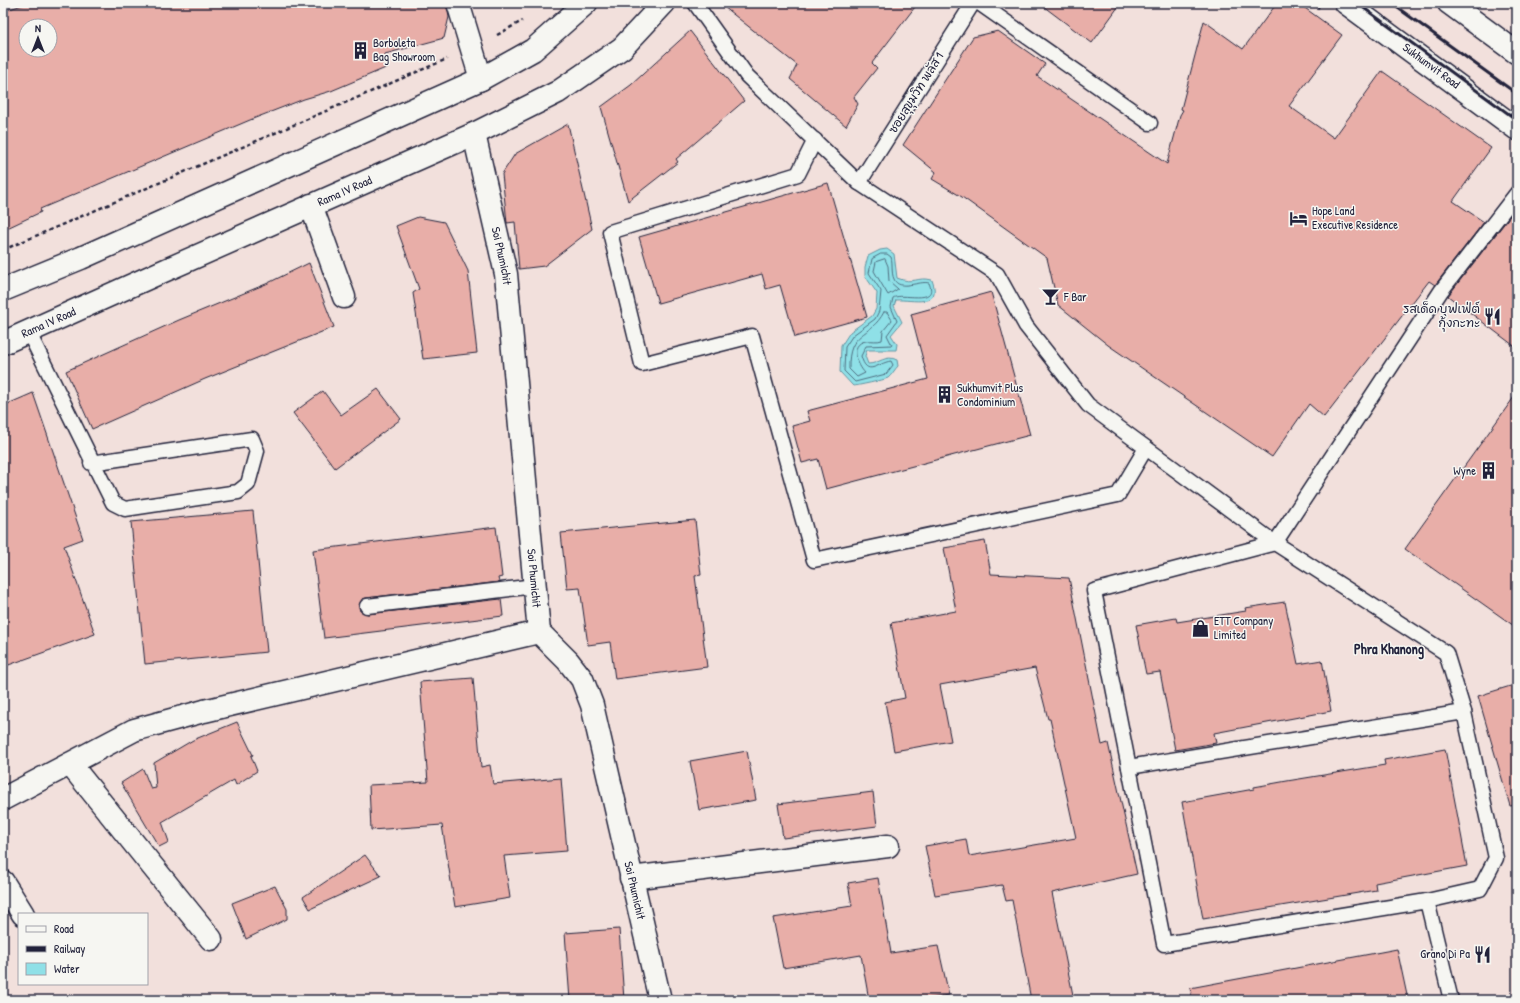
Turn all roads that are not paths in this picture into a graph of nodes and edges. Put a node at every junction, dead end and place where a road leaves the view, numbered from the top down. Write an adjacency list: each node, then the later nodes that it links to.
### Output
1 (458, 3): 10 (street)
2 (586, 3): 10 (street)
3 (664, 3): 13 (street, Rama IV Road)
4 (695, 3): 14 (lane)
5 (973, 3): 15 (lane, ซอยสุขุมวิท พลัส 1)
6 (979, 3): 11 (lane)
7 (1346, 3): 12 (street, Sukhumvit Road)
8 (1449, 3): 9 (street)
9 (1517, 53)
10 (481, 78): 18 (street)
11 (1150, 123)
12 (1517, 129)
13 (474, 134): 17 (street, Rama IV Road); 25 (street, Soi Phumichit)
14 (815, 140): 15 (lane); 22 (lane)
15 (859, 183): 22 (lane)
16 (1517, 193): 24 (lane)
17 (311, 205): 19 (street); 20 (street, Rama IV Road)
18 (3, 290)
19 (344, 297)
20 (29, 333): 21 (street, Rama IV Road); 23 (lane)
21 (3, 344)
22 (1146, 448): 24 (lane)
23 (91, 463): 23 (lane)
24 (1275, 544): 28 (lane); 30 (lane)
25 (535, 586): 26 (lane); 27 (street, Soi Phumichit)
26 (367, 606)
27 (539, 632): 29 (street); 33 (street, Soi Phumichit)
28 (1464, 712): 30 (lane); 35 (lane)
29 (70, 764): 31 (street); 37 (street)
30 (1129, 767): 35 (lane)
31 (3, 799)
32 (888, 846): 33 (street)
33 (631, 878): 38 (street, Soi Phumichit)
34 (3, 882): 36 (street)
35 (1428, 901): 39 (lane)
36 (22, 913)
37 (210, 939)
38 (660, 1000)
39 (1451, 1000)

